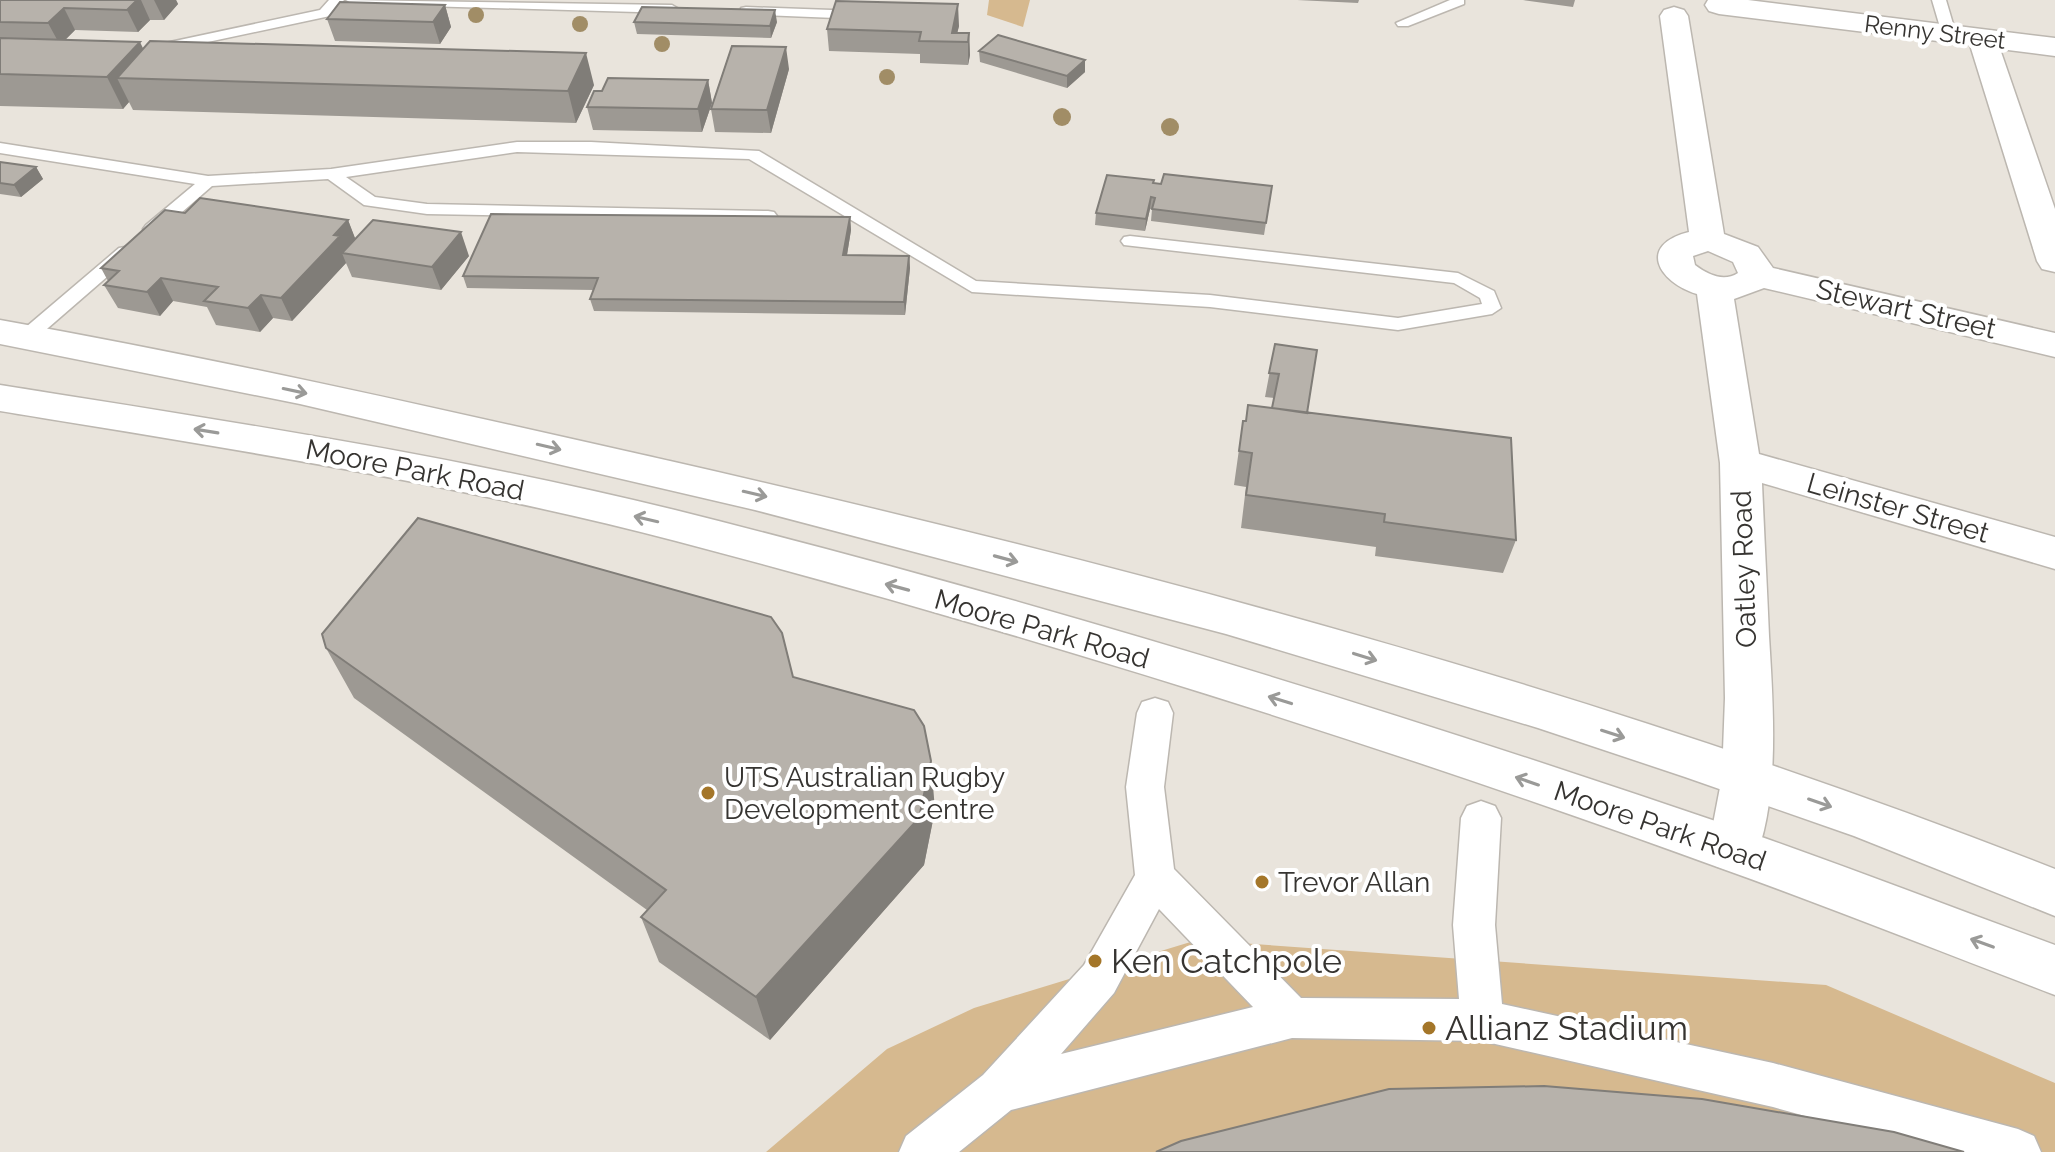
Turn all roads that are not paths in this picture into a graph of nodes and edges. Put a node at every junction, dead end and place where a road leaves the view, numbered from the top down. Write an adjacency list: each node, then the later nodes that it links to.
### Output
1 (337, 0): 13 (lane)
2 (353, 0): 6 (lane)
3 (1457, 0): 9 (lane)
4 (1939, 0): 10 (lane)
5 (1718, 2): 10 (main road, Renny Street); 19 (main road)
6 (682, 9)
7 (729, 11): 8 (lane)
8 (869, 15)
9 (1403, 23)
10 (1949, 34): 11 (main road, Renny Street)
11 (1982, 38): 12 (main road, Renny Street); 20 (main road)
12 (2055, 47)
13 (136, 53)
14 (0, 148): 16 (lane)
15 (331, 174): 16 (lane); 17 (lane); 18 (lane)
16 (208, 181): 23 (lane)
17 (768, 216)
18 (1130, 241)
19 (1708, 241): 21 (main road); 22 (main road)
20 (2055, 261)
21 (1757, 275): 22 (main road); 24 (main road, Stewart Street)
22 (1714, 288): 27 (main road, Oatley Road)
23 (9, 341): 26 (main road, Moore Park Road, one-way to 26)
24 (2055, 345)
25 (0, 398): 28 (main road, Moore Park Road, one-way to 25)
26 (597, 458): 28 (main road); 31 (main road, Moore Park Road, one-way to 31)
27 (1740, 463): 29 (main road, Leinster Street); 31 (main road, Oatley Road)
28 (557, 499): 33 (main road, Moore Park Road, one-way to 28)
29 (2055, 553)
30 (1155, 713): 34 (street)
31 (1747, 777): 33 (main road, Oatley Road); 35 (main road, Moore Park Road, one-way to 35)
32 (1481, 818): 38 (street)
33 (1734, 850): 36 (main road, Moore Park Road, one-way to 33)
34 (1155, 877): 37 (street); 39 (street)
35 (2055, 893)
36 (2055, 970)
37 (1292, 1018): 38 (street); 39 (street)
38 (1482, 1020): 41 (street)
39 (999, 1091): 40 (street)
40 (922, 1152)
41 (2018, 1152)

